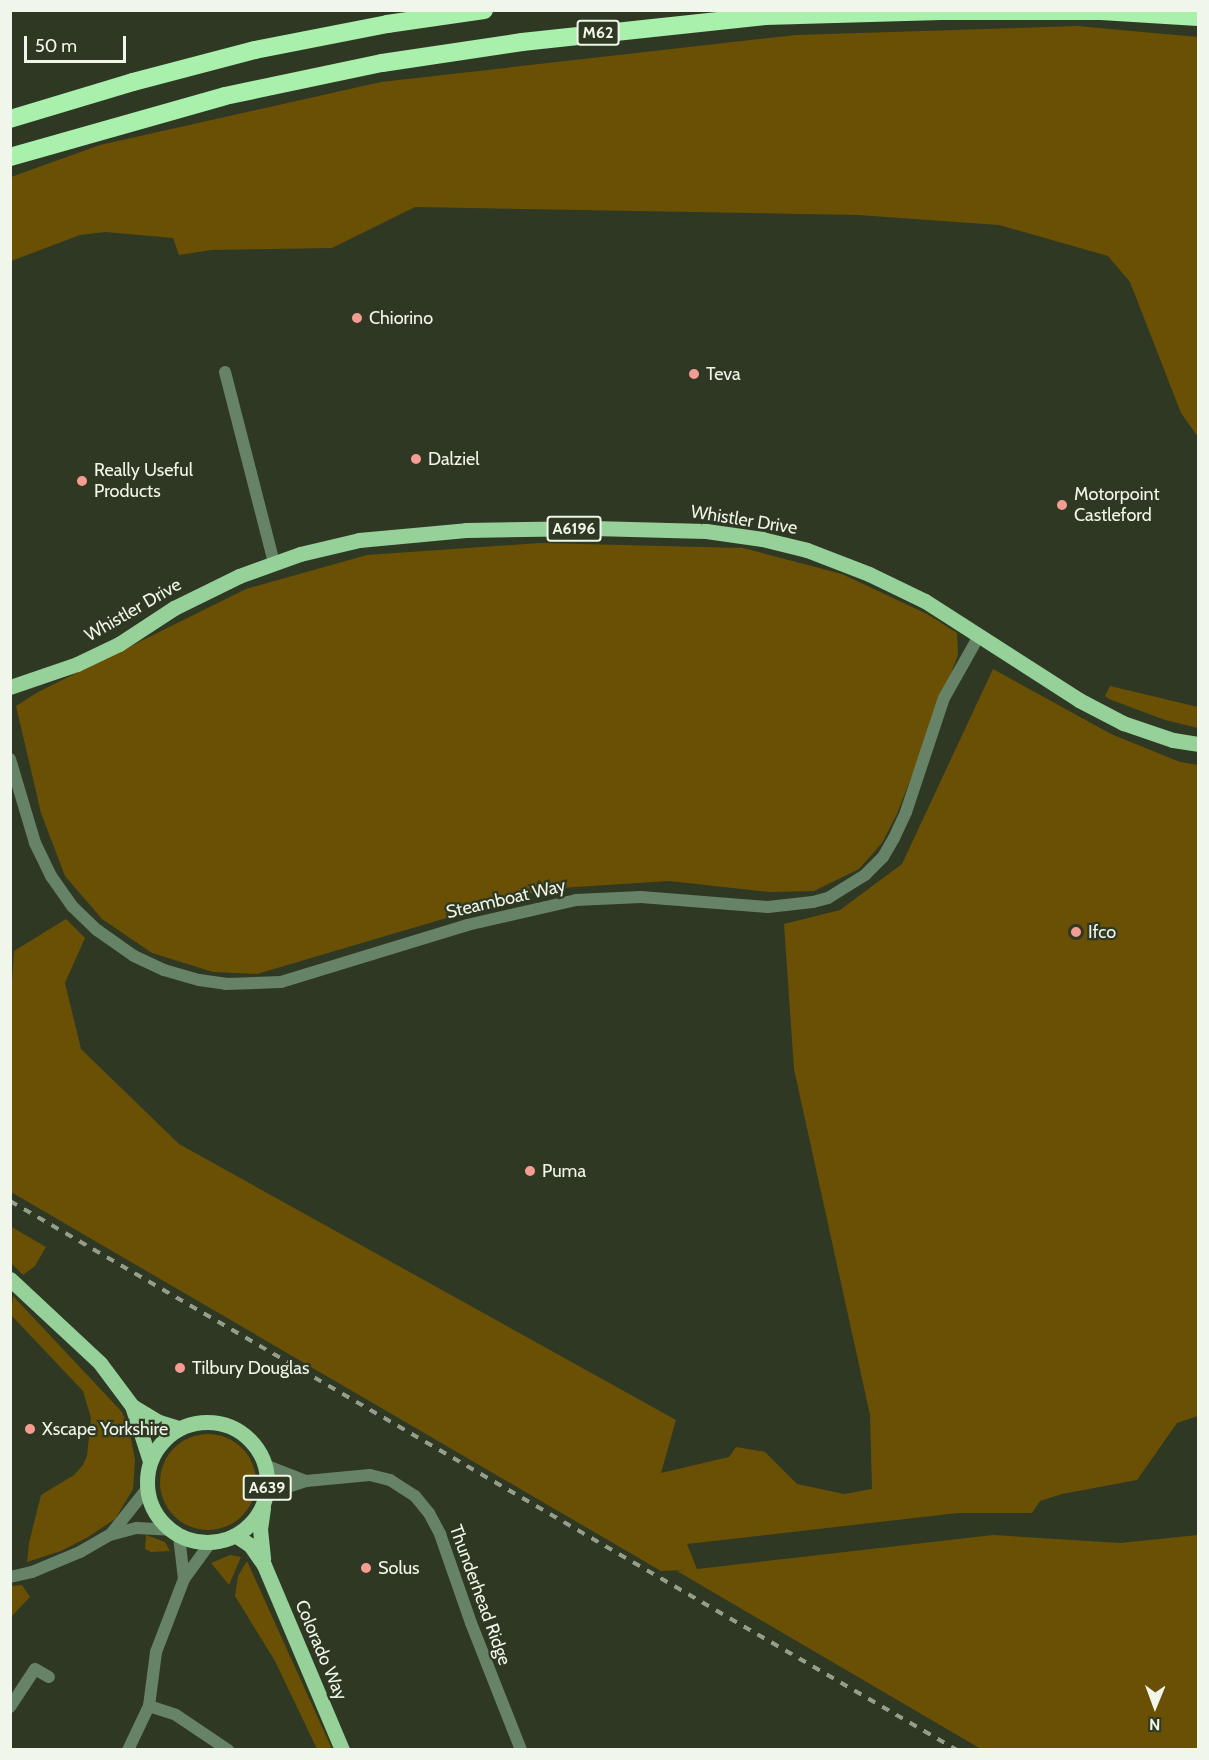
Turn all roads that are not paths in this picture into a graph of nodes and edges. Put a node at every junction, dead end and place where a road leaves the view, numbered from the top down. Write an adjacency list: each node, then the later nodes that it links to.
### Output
1 (484, 10): 3 (highway)
2 (1198, 17): 4 (highway, M62)
3 (10, 119)
4 (10, 157)
5 (225, 372): 6 (street)
6 (274, 563): 7 (main road, Whistler Drive / A6196); 8 (main road, Whistler Drive / A6196)
7 (979, 636): 9 (main road, Whistler Drive / A6196); 10 (street, Steamboat Way)
8 (10, 687)
9 (1198, 744)
10 (10, 759)
11 (10, 1279): 12 (main road)
12 (132, 1406): 13 (main road); 14 (main road)
13 (179, 1428): 14 (main road); 15 (main road, A639)
14 (150, 1461): 17 (main road)
15 (265, 1465): 16 (street, Thunderhead Ridge); 18 (main road, A639)
16 (306, 1481): 18 (street, Thunderhead Ridge); 32 (street, Thunderhead Ridge)
17 (146, 1490): 19 (main road); 20 (street)
18 (265, 1499): 21 (main road, A639); 23 (main road, Colorado Way / A639)
19 (175, 1533): 20 (street); 22 (main road, A639); 25 (street)
20 (110, 1535): 24 (street)
21 (235, 1535): 22 (main road, A639); 23 (main road, Colorado Way / A639)
22 (212, 1542): 25 (street)
23 (264, 1565): 31 (main road, Colorado Way / A639)
24 (10, 1578)
25 (184, 1579): 27 (street)
26 (49, 1677): 28 (street)
27 (149, 1706): 29 (street); 30 (street)
28 (10, 1707)
29 (128, 1749)
30 (228, 1749)
31 (342, 1749)
32 (521, 1749)

